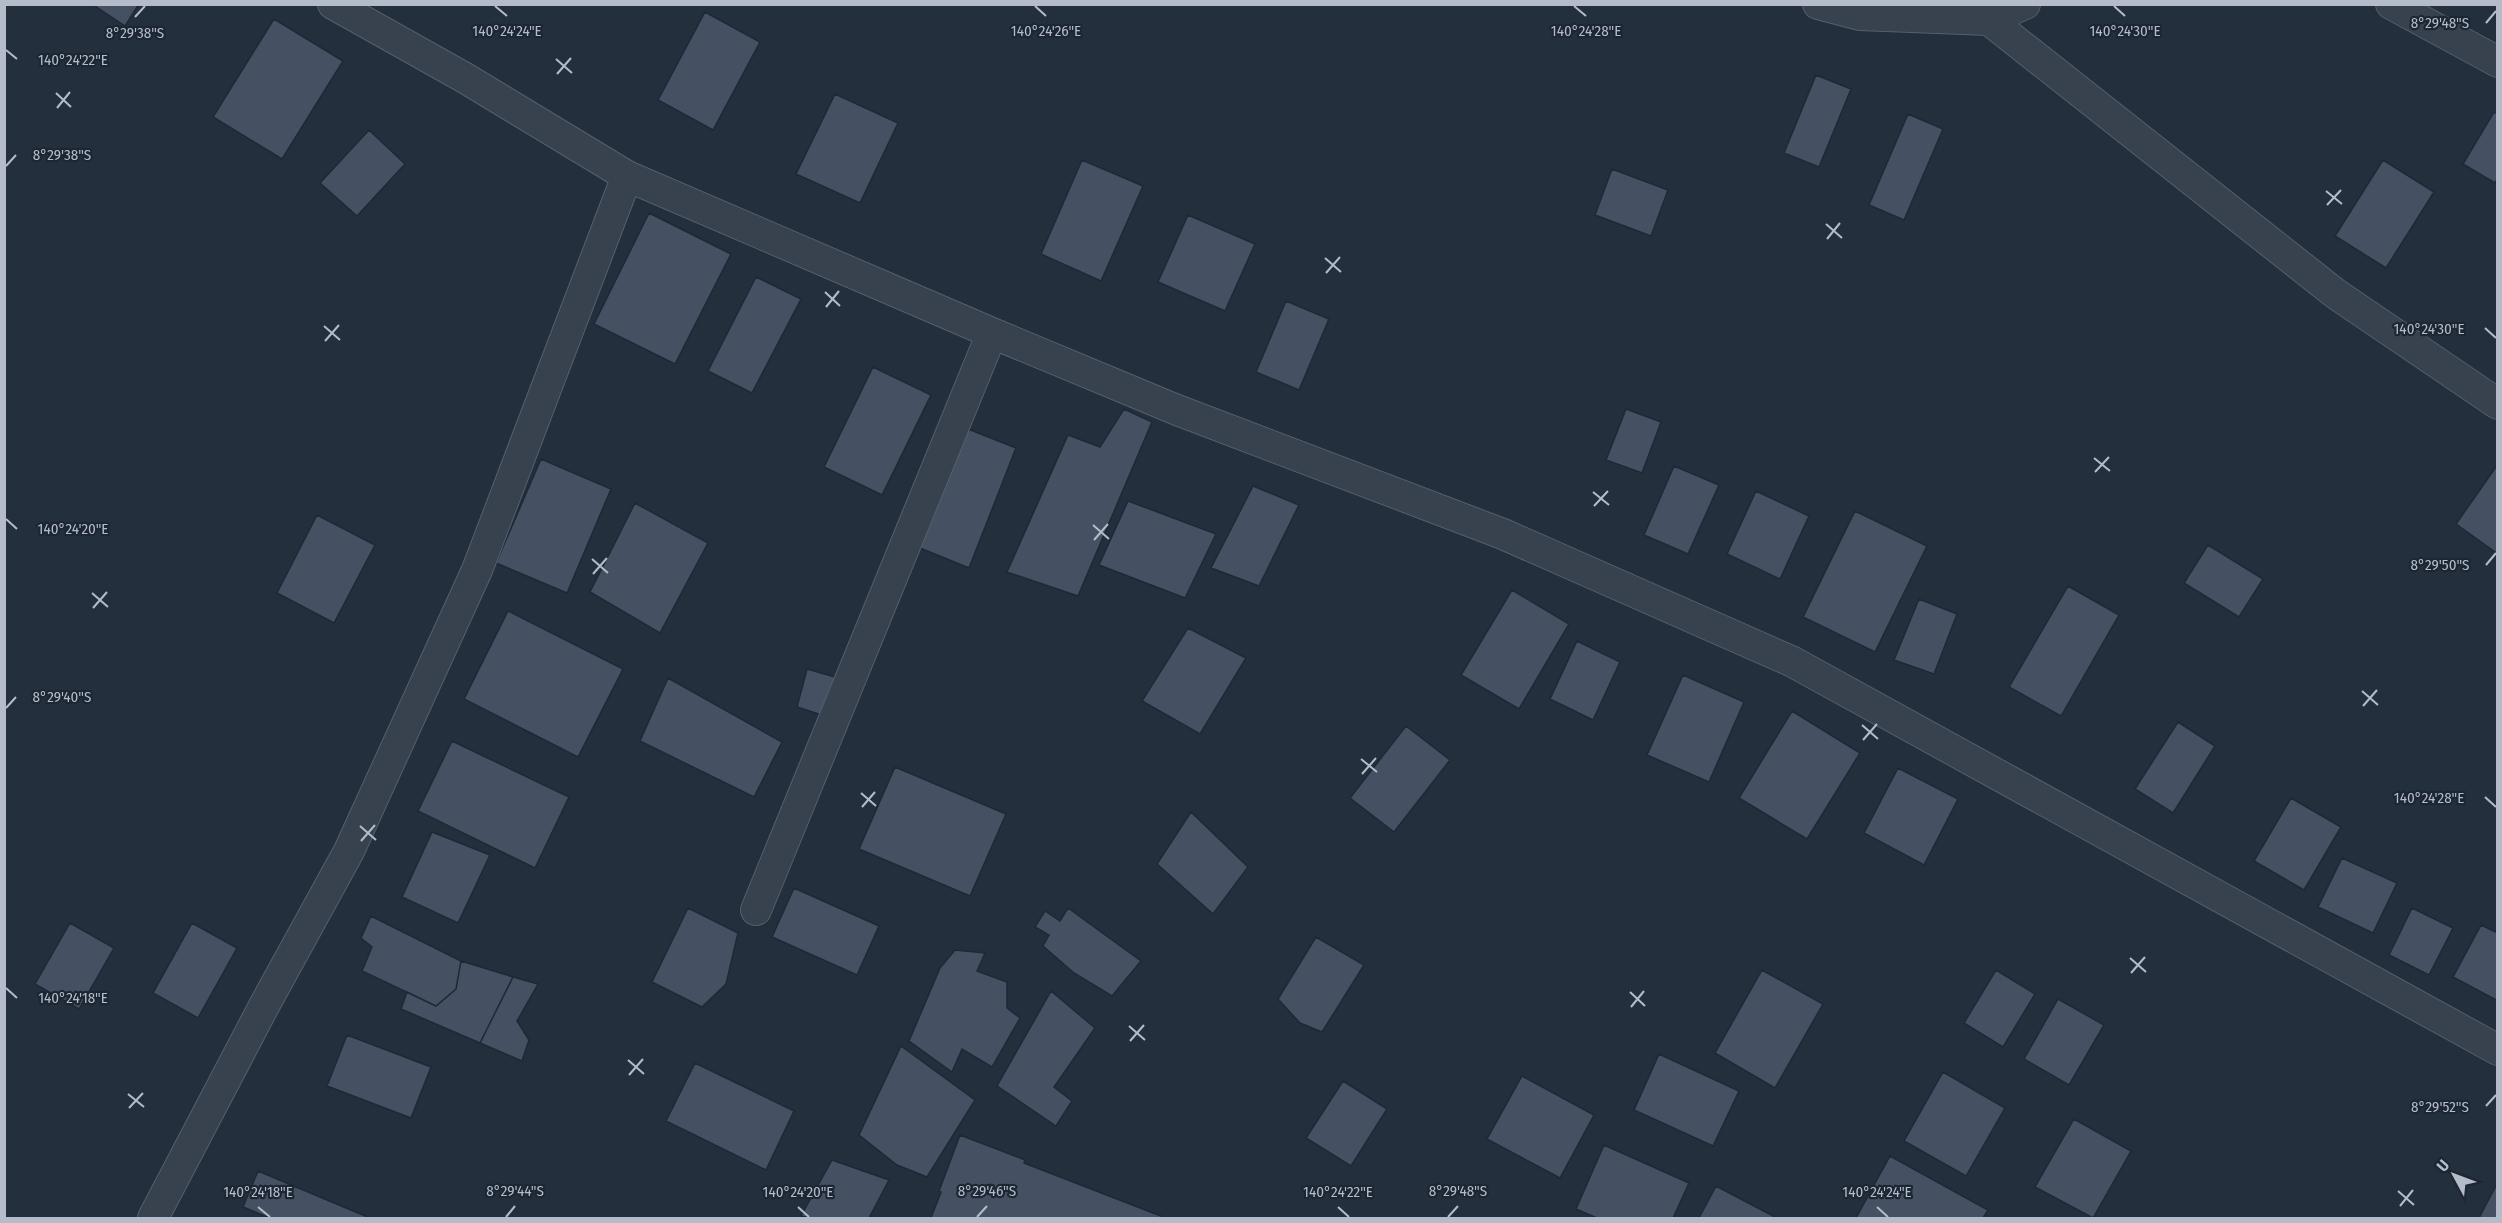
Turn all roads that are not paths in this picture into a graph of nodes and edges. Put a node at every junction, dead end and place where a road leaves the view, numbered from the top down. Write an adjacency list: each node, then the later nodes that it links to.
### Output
1 (333, 4): 7 (street)
2 (1818, 4): 5 (street)
3 (2025, 4): 5 (street)
4 (2391, 4): 6 (street)
5 (1989, 20): 9 (street)
6 (2498, 62)
7 (627, 176): 8 (street); 12 (street)
8 (992, 333): 10 (street); 11 (street)
9 (2498, 404)
10 (756, 910)
11 (2498, 1050)
12 (153, 1218)

